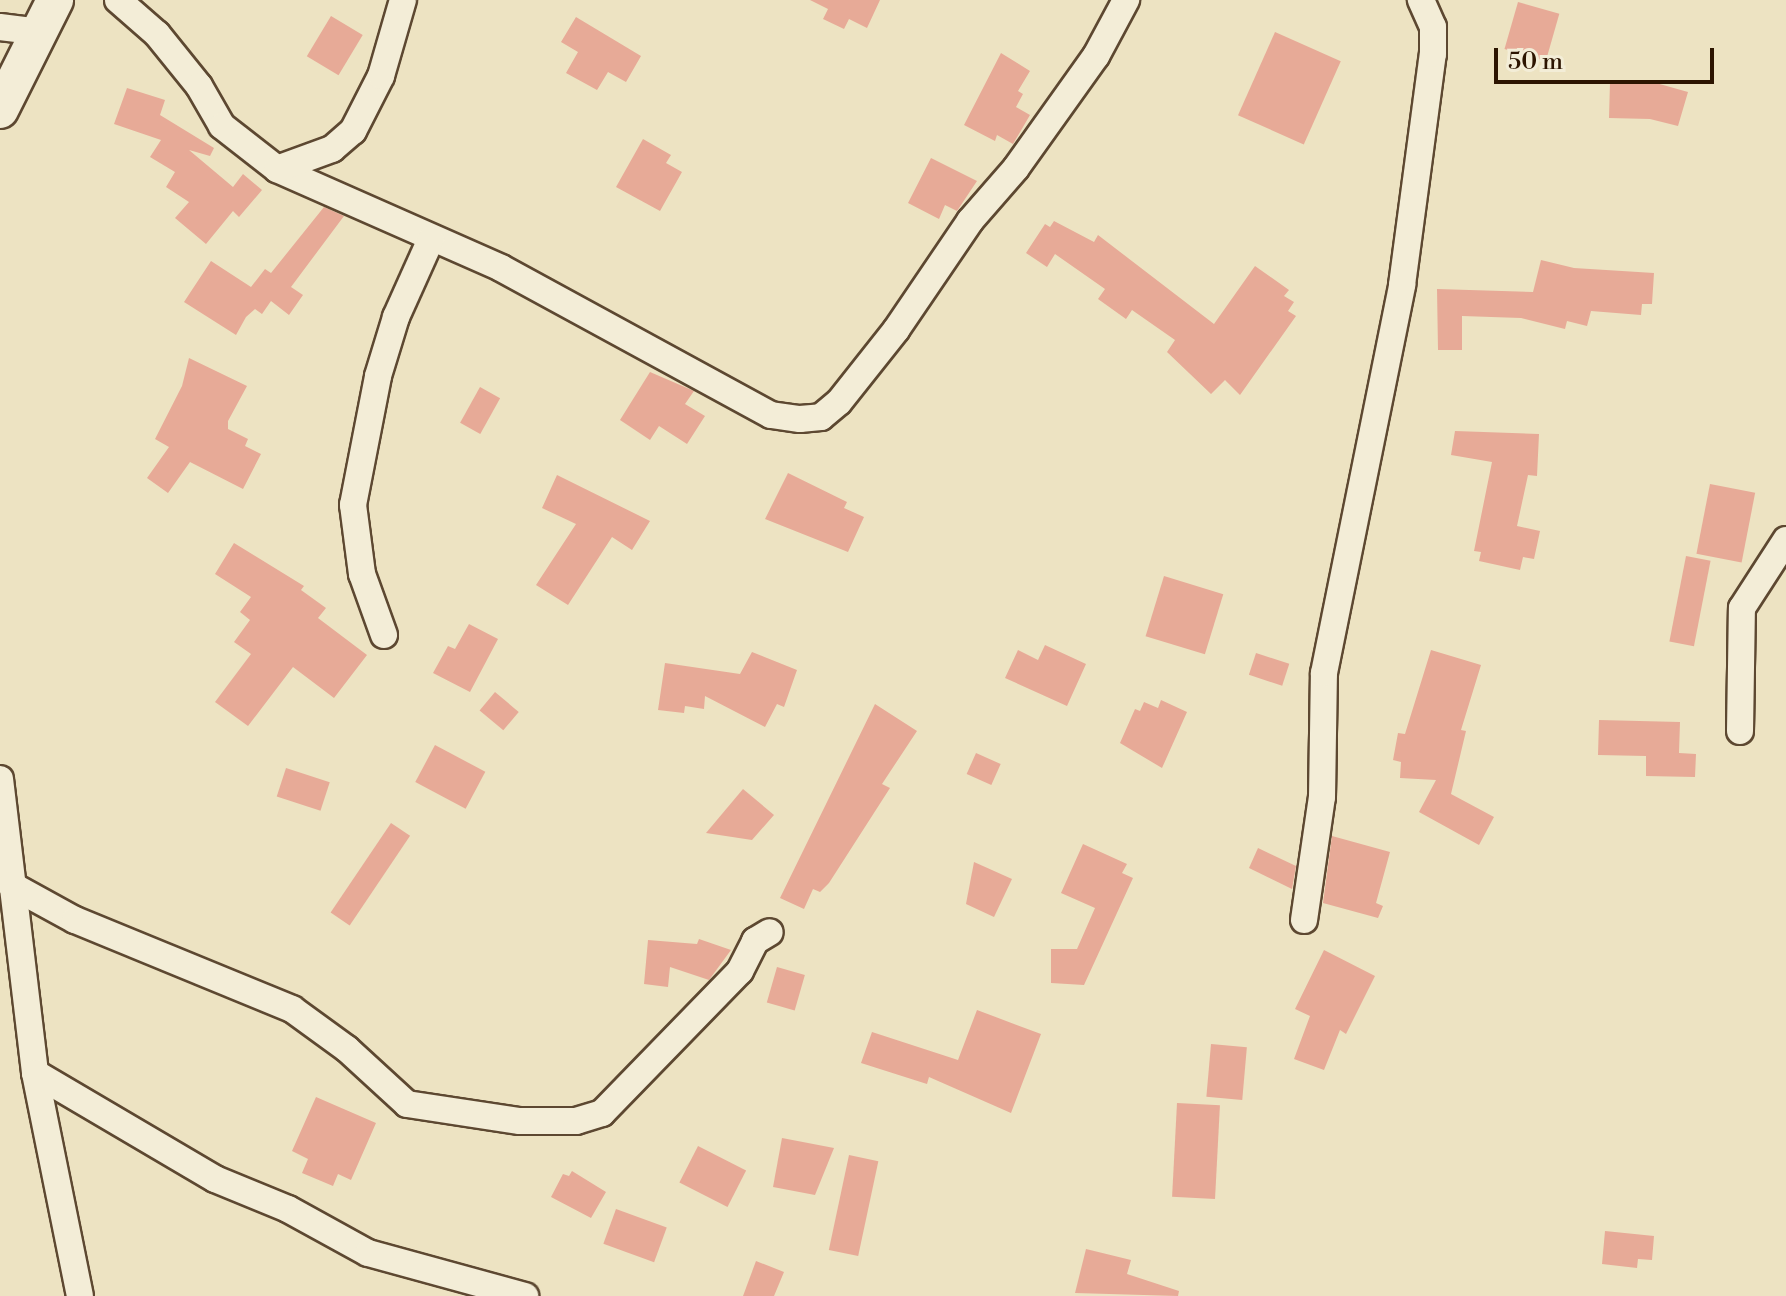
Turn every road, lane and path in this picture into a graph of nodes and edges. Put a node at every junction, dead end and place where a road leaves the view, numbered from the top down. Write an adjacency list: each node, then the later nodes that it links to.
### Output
1 (118, 0): 8 (street)
2 (403, 0): 8 (street)
3 (1126, 0): 9 (street)
4 (1421, 0): 15 (street)
5 (48, 16): 6 (street); 7 (main road)
6 (0, 27)
7 (0, 110)
8 (277, 169): 9 (street)
9 (431, 239): 11 (street)
10 (1786, 540): 12 (street)
11 (384, 635)
12 (1740, 731)
13 (0, 779): 14 (street)
14 (11, 885): 16 (street); 17 (street)
15 (1304, 920)
16 (770, 932)
17 (35, 1073): 18 (street); 19 (street)
18 (80, 1296)
19 (525, 1296)

